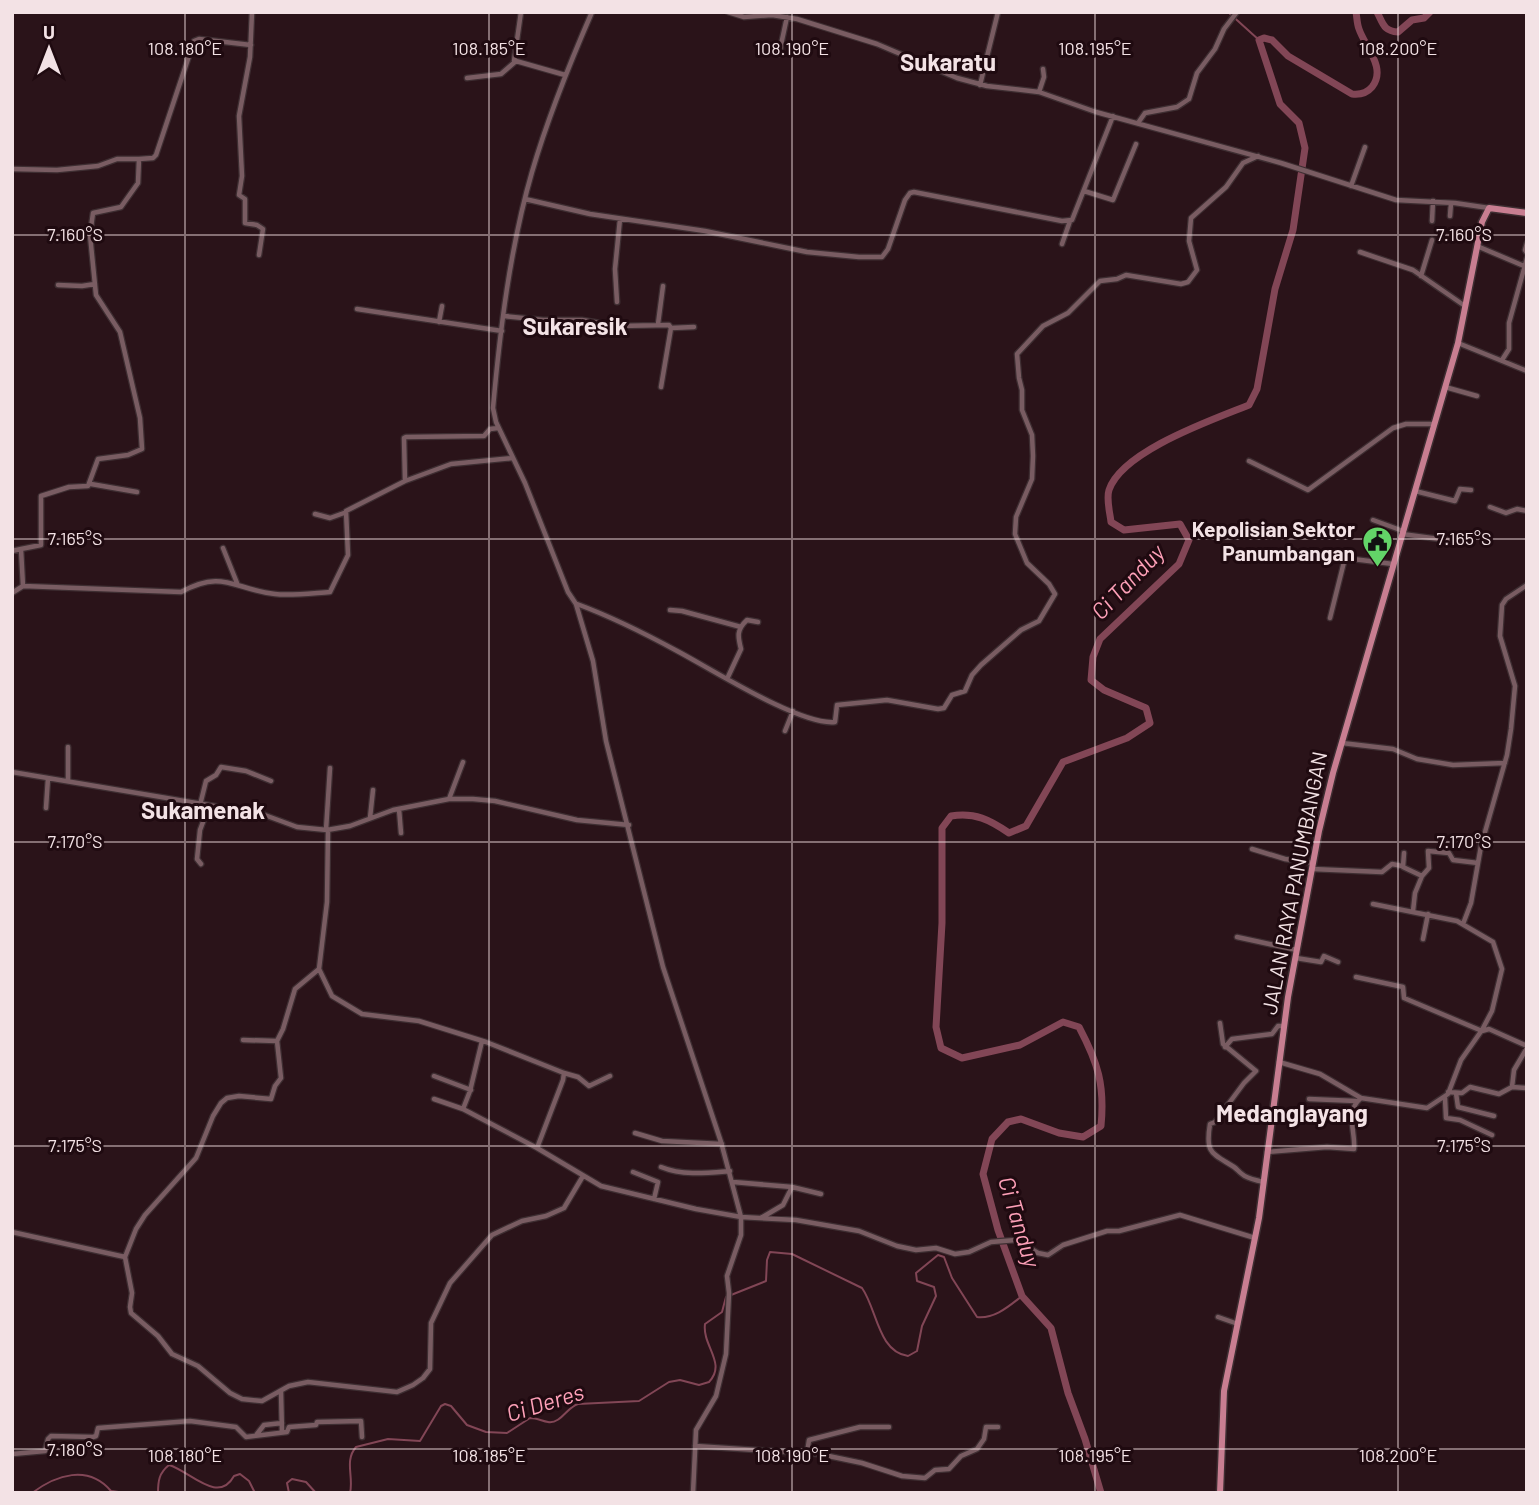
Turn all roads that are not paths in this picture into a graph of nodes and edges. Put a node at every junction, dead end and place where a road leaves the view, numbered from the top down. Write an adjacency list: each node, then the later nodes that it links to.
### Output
1 (252, 12): 9 (street)
2 (521, 12): 11 (street)
3 (592, 12): 13 (street)
4 (728, 12): 7 (street)
5 (998, 12): 15 (street)
6 (1237, 12): 18 (street)
7 (773, 13): 8 (street)
8 (787, 17): 10 (street); 15 (street)
9 (251, 46): 22 (street); 41 (street)
10 (779, 54)
11 (514, 61): 13 (street); 14 (street)
12 (1043, 68): 16 (street)
13 (565, 75): 26 (street)
14 (467, 78)
15 (980, 85): 16 (street)
16 (1039, 92): 17 (street)
17 (1113, 116): 18 (street); 25 (street)
18 (1137, 123): 21 (street)
19 (1136, 144): 25 (street)
20 (1365, 147): 24 (street)
21 (1258, 156): 24 (street); 93 (street)
22 (139, 159): 23 (street); 44 (street)
23 (12, 169)
24 (1351, 186): 27 (street)
25 (1084, 191): 34 (street)
26 (525, 199): 32 (street); 51 (street)
27 (1433, 201): 28 (street); 33 (street)
28 (1451, 202): 29 (street); 31 (street)
29 (1489, 208): 30 (main road); 38 (main road, JALAN RAYA PANUMBANGAN)
30 (1526, 211)
31 (1450, 216)
32 (620, 219): 34 (street); 47 (street)
33 (1432, 220)
34 (1070, 221): 37 (street)
35 (1432, 240): 43 (street)
36 (1527, 243): 40 (street)
37 (1062, 244)
38 (1477, 246): 42 (street); 49 (main road, JALAN RAYA PANUMBANGAN)
39 (1360, 252): 43 (street)
40 (1527, 255): 42 (street)
41 (259, 256)
42 (1525, 266): 58 (street)
43 (1421, 276): 49 (street)
44 (95, 284): 45 (street); 68 (street)
45 (58, 285)
46 (663, 286): 53 (street)
47 (617, 302)
48 (442, 306): 52 (street)
49 (1465, 306): 57 (main road, JALAN RAYA PANUMBANGAN)
50 (357, 309): 52 (street)
51 (504, 316): 53 (street); 56 (street)
52 (439, 323): 56 (street)
53 (658, 324): 55 (street)
54 (694, 327): 55 (street)
55 (671, 328): 60 (street)
56 (502, 331): 64 (street)
57 (1458, 343): 58 (street); 61 (main road, JALAN RAYA PANUMBANGAN)
58 (1502, 360): 59 (street)
59 (1527, 371)
60 (662, 387)
61 (1445, 387): 62 (street); 63 (main road, JALAN RAYA PANUMBANGAN)
62 (1478, 396)
63 (1434, 424): 66 (street); 69 (main road, JALAN RAYA PANUMBANGAN)
64 (498, 428): 65 (street); 67 (street)
65 (513, 458): 67 (street); 87 (street)
66 (1249, 461)
67 (405, 481): 74 (street)
68 (91, 484): 71 (street); 80 (street)
69 (1415, 491): 70 (street); 77 (main road, JALAN RAYA PANUMBANGAN)
70 (1471, 491)
71 (137, 492)
72 (1490, 508): 73 (street)
73 (1527, 511)
74 (345, 512): 75 (street); 83 (street)
75 (315, 514)
76 (1373, 520): 77 (street)
77 (1403, 532): 78 (street); 82 (main road, JALAN RAYA PANUMBANGAN)
78 (1454, 541)
79 (223, 548): 83 (street)
80 (21, 549): 81 (street); 85 (street)
81 (12, 551)
82 (1393, 564): 89 (street); 95 (main road, JALAN RAYA PANUMBANGAN)
83 (237, 584): 85 (street)
84 (1527, 584): 98 (street)
85 (23, 586): 86 (street)
86 (12, 593)
87 (576, 604): 92 (street); 111 (street)
88 (670, 610): 91 (street)
89 (1330, 618)
90 (758, 622): 91 (street)
91 (741, 627): 92 (street)
92 (727, 679): 93 (street)
93 (793, 710): 94 (street)
94 (785, 731)
95 (1341, 743): 98 (street); 118 (main road, JALAN RAYA PANUMBANGAN)
96 (68, 747): 102 (street)
97 (463, 762): 105 (street)
98 (1505, 763): 117 (street)
99 (330, 768): 112 (street)
100 (12, 772): 101 (street)
101 (48, 778): 102 (street); 108 (street)
102 (68, 781): 106 (street)
103 (271, 781): 106 (street)
104 (373, 790): 110 (street)
105 (449, 799): 109 (street); 111 (street)
106 (200, 805): 107 (street)
107 (209, 806): 112 (street); 116 (street)
108 (46, 807)
109 (399, 809): 110 (street); 113 (street)
110 (370, 819): 112 (street)
111 (628, 825): 156 (street)
112 (327, 830): 130 (street)
113 (401, 833)
114 (1252, 849): 118 (street)
115 (1404, 853): 119 (street)
116 (201, 863)
117 (1478, 863): 120 (street); 124 (street)
118 (1313, 866): 119 (street); 127 (main road, JALAN RAYA PANUMBANGAN)
119 (1402, 866): 120 (street)
120 (1422, 876): 122 (street)
121 (1373, 904): 122 (street)
122 (1413, 911): 123 (street)
123 (1428, 914): 124 (street); 126 (street)
124 (1463, 924): 134 (street)
125 (1237, 937): 127 (street)
126 (1423, 939)
127 (1298, 950): 128 (main road, JALAN RAYA PANUMBANGAN)
128 (1296, 958): 129 (street); 133 (main road, JALAN RAYA PANUMBANGAN)
129 (1338, 962)
130 (319, 969): 136 (street); 137 (street)
131 (1356, 977): 134 (street)
132 (1220, 1023): 138 (street)
133 (1284, 1026): 138 (street); 140 (main road, JALAN RAYA PANUMBANGAN)
134 (1482, 1031): 139 (street); 148 (street)
135 (243, 1040): 136 (street)
136 (277, 1041): 172 (street)
137 (482, 1041): 141 (street); 146 (street)
138 (1224, 1046): 164 (street)
139 (1527, 1047): 144 (street)
140 (1279, 1062): 151 (street); 158 (main road, JALAN RAYA PANUMBANGAN)
141 (564, 1073): 143 (street); 157 (street)
142 (434, 1076): 146 (street)
143 (610, 1076)
144 (1513, 1087): 145 (street); 147 (street)
145 (1527, 1088)
146 (471, 1090): 152 (street)
147 (1456, 1093): 148 (street); 153 (street)
148 (1447, 1095): 151 (street); 155 (street)
149 (433, 1099): 152 (street)
150 (1309, 1099): 151 (street)
151 (1358, 1100): 158 (street)
152 (463, 1109): 157 (street)
153 (1494, 1116)
154 (635, 1133): 156 (street)
155 (1492, 1135)
156 (722, 1143): 160 (street)
157 (537, 1148): 162 (street)
158 (1267, 1152): 164 (main road, JALAN RAYA PANUMBANGAN)
159 (661, 1167): 160 (street)
160 (730, 1171): 163 (street)
161 (633, 1172): 167 (street)
162 (583, 1176): 167 (street); 175 (street)
163 (733, 1182): 165 (street); 168 (street)
164 (1263, 1182): 171 (main road, JALAN RAYA PANUMBANGAN)
165 (792, 1187): 166 (street); 169 (street)
166 (821, 1194)
167 (654, 1199): 168 (street)
168 (741, 1217): 169 (street); 182 (street)
169 (760, 1219): 171 (street)
170 (12, 1232): 172 (street)
171 (1255, 1238): 174 (main road, JALAN RAYA PANUMBANGAN)
172 (125, 1257): 175 (street)
173 (1218, 1317): 174 (street)
174 (1238, 1324): 186 (main road, JALAN RAYA PANUMBANGAN)
175 (281, 1392): 176 (street)
176 (282, 1423): 179 (street); 180 (street)
177 (889, 1427): 183 (street)
178 (998, 1427): 183 (street)
179 (282, 1432): 180 (street); 181 (street)
180 (257, 1435): 184 (street)
181 (362, 1437)
182 (695, 1446): 183 (street); 185 (street)
183 (807, 1452)
184 (12, 1454)
185 (693, 1493)
186 (1220, 1493)

